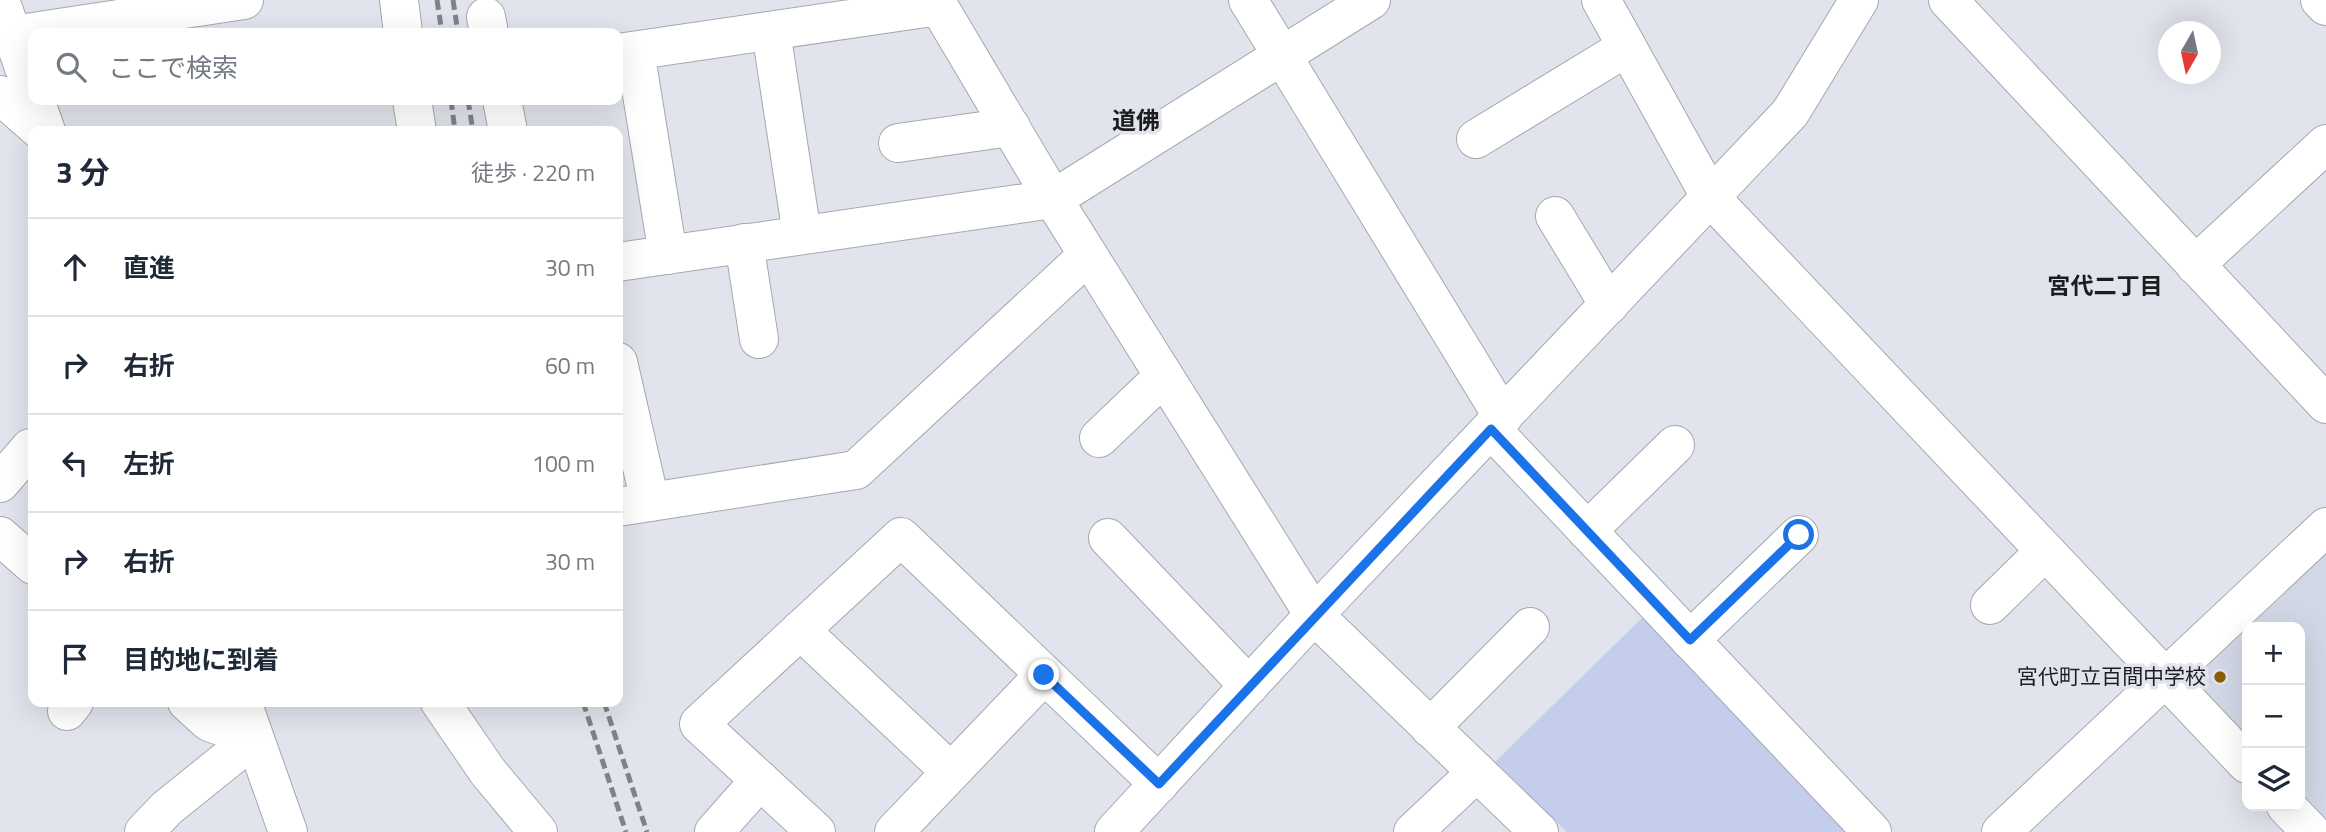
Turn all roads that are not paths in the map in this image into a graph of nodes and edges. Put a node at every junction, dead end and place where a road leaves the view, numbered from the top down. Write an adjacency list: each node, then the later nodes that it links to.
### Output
1 (244, 0): 11 (street)
2 (399, 0): 12 (street)
3 (1248, 0): 16 (street)
4 (1371, 0): 16 (street)
5 (1601, 0): 14 (street)
6 (1859, 0): 26 (street)
7 (1948, 0): 34 (street)
8 (2320, 0): 10 (street)
9 (937, 3): 13 (street); 22 (street)
10 (2326, 6)
11 (6, 18): 19 (street)
12 (402, 28)
13 (771, 31): 15 (street); 29 (street)
14 (1628, 47): 23 (street); 26 (street)
15 (626, 52): 31 (street)
16 (1281, 56): 27 (street); 40 (street)
17 (413, 105): 20 (street)
18 (503, 105): 21 (street)
19 (25, 113)
20 (416, 126)
21 (507, 126)
22 (1011, 127): 24 (street); 27 (street)
23 (1476, 139)
24 (898, 143)
25 (2326, 144): 34 (street)
26 (1711, 198): 35 (street); 50 (street)
27 (1053, 199): 29 (street); 32 (street)
28 (1555, 216): 35 (street)
29 (802, 235): 30 (street)
30 (744, 243): 31 (street); 36 (street)
31 (668, 255): 33 (street)
32 (1088, 255): 37 (street); 45 (street)
33 (623, 261)
34 (2195, 265): 38 (street)
35 (1609, 305): 40 (street)
36 (759, 339)
37 (1164, 376): 41 (street); 52 (street)
38 (2326, 404)
39 (623, 407): 45 (street)
40 (1497, 423): 47 (street); 52 (street)
41 (1099, 438)
42 (1675, 446): 47 (street)
43 (28, 450): 44 (street)
44 (0, 483)
45 (634, 505)
46 (2326, 527): 57 (street)
47 (1587, 531): 55 (street)
48 (1799, 535): 55 (street)
49 (1108, 538): 58 (street)
50 (2045, 551): 51 (street); 57 (street)
51 (1990, 605)
52 (1314, 615): 58 (street); 62 (street)
53 (1531, 628): 62 (street)
54 (800, 630): 56 (street); 64 (street); 66 (street)
55 (1690, 640): 78 (street)
56 (1044, 675): 64 (street); 67 (street)
57 (2166, 678): 63 (street); 79 (street)
58 (1249, 686): 67 (street)
59 (192, 707): 61 (street)
60 (443, 707): 72 (street)
61 (251, 715): 70 (street); 71 (street)
62 (1430, 728): 65 (street)
63 (2242, 759)
64 (951, 772): 75 (street)
65 (1477, 772): 76 (street); 77 (street)
66 (760, 780): 73 (street); 74 (street)
67 (1159, 784): 69 (street)
68 (2291, 811): 80 (street)
69 (1116, 831)
70 (144, 832)
71 (288, 832)
72 (538, 832)
73 (714, 832)
74 (816, 832)
75 (894, 832)
76 (1413, 832)
77 (1539, 832)
78 (1872, 832)
79 (2001, 832)
80 (2311, 832)

